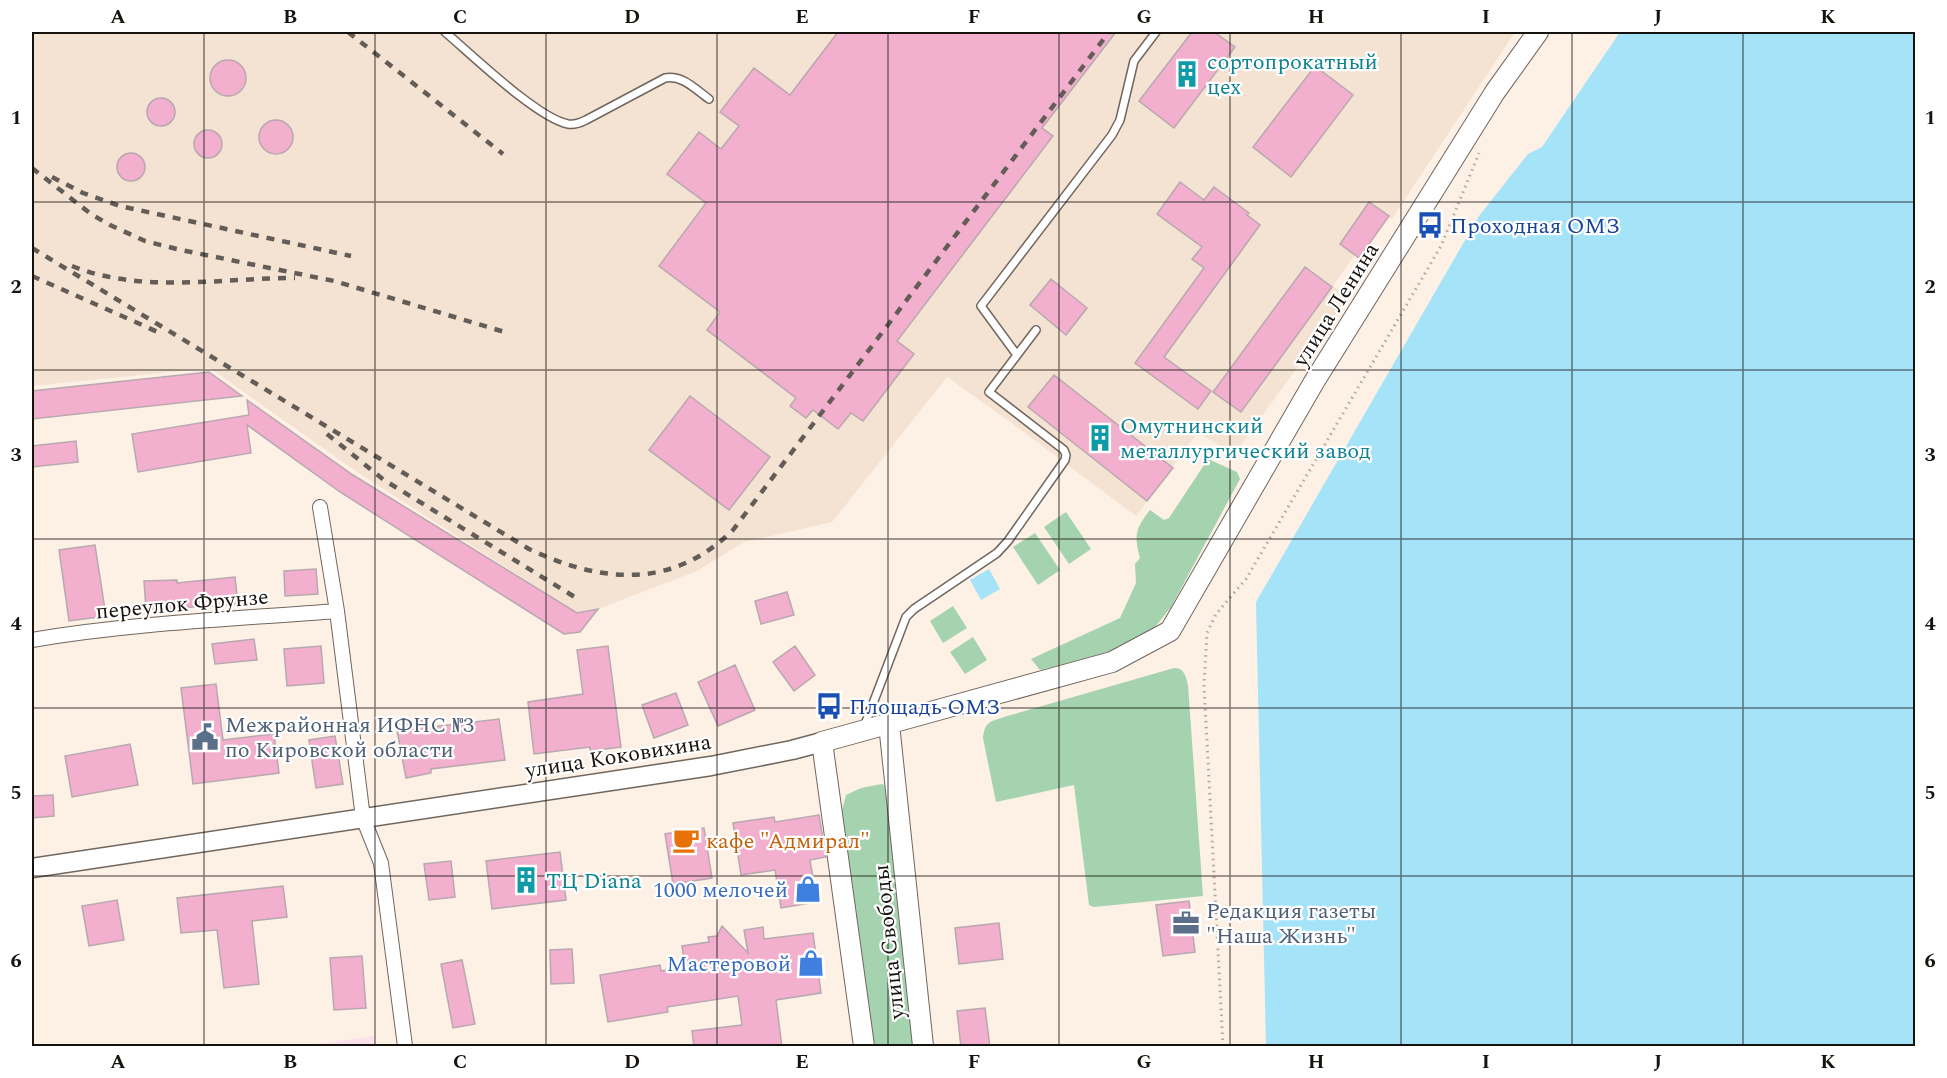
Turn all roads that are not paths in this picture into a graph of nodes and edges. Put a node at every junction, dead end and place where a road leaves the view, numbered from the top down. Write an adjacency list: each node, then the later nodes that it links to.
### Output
1 (445, 32): 4 (lane)
2 (1156, 32): 6 (lane)
3 (1538, 32): 8 (main road, улица Ленина)
4 (709, 99)
5 (1036, 330): 6 (lane)
6 (1017, 355): 12 (lane)
7 (320, 507): 9 (street)
8 (1184, 609): 11 (main road, улица Коковихина)
9 (337, 611): 10 (street, переулок Фрунзе); 14 (street)
10 (32, 640)
11 (889, 724): 12 (main road, улица Коковихина); 18 (main road, улица Свободы)
12 (863, 731): 13 (main road, улица Коковихина)
13 (822, 742): 14 (street, улица Коковихина); 17 (main road, улица Свободы)
14 (363, 818): 15 (street, улица Коковихина); 16 (street)
15 (32, 868)
16 (405, 1047)
17 (864, 1047)
18 (923, 1047)

